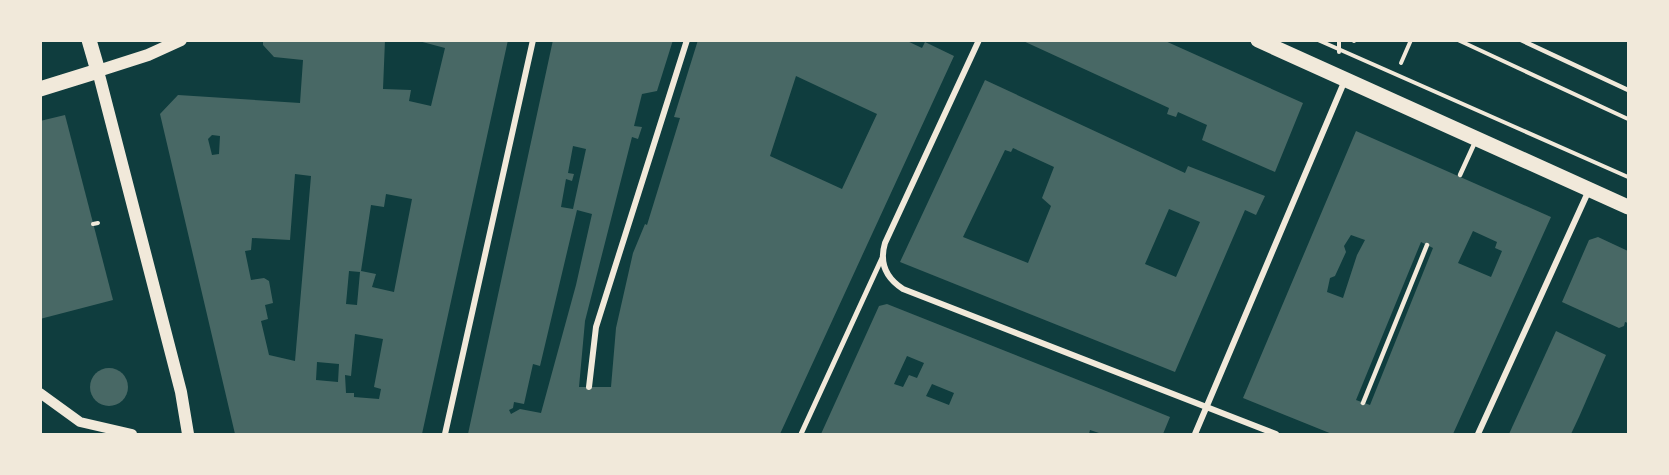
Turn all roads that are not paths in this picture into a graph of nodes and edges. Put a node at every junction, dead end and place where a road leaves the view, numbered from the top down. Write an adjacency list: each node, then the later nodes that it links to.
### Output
1 (89, 40): 8 (main road)
2 (181, 40): 8 (main road)
3 (533, 40): 24 (street)
4 (687, 40): 18 (street)
5 (979, 40): 17 (street)
6 (1258, 40): 9 (main road)
7 (1521, 40): 11 (lane)
8 (98, 71): 10 (main road); 23 (main road)
9 (1345, 80): 12 (main road); 21 (street)
10 (40, 88)
11 (1629, 90)
12 (1476, 140): 13 (lane); 14 (main road)
13 (1460, 175)
14 (1589, 189): 15 (main road); 28 (street)
15 (1629, 207)
16 (1427, 245): 20 (lane)
17 (882, 258): 21 (street); 25 (street)
18 (589, 387)
19 (40, 393): 22 (street)
20 (1363, 403)
21 (1207, 406): 26 (street); 27 (street)
22 (132, 435)
23 (188, 435)
24 (445, 435)
25 (801, 435)
26 (1194, 435)
27 (1275, 435)
28 (1478, 435)

